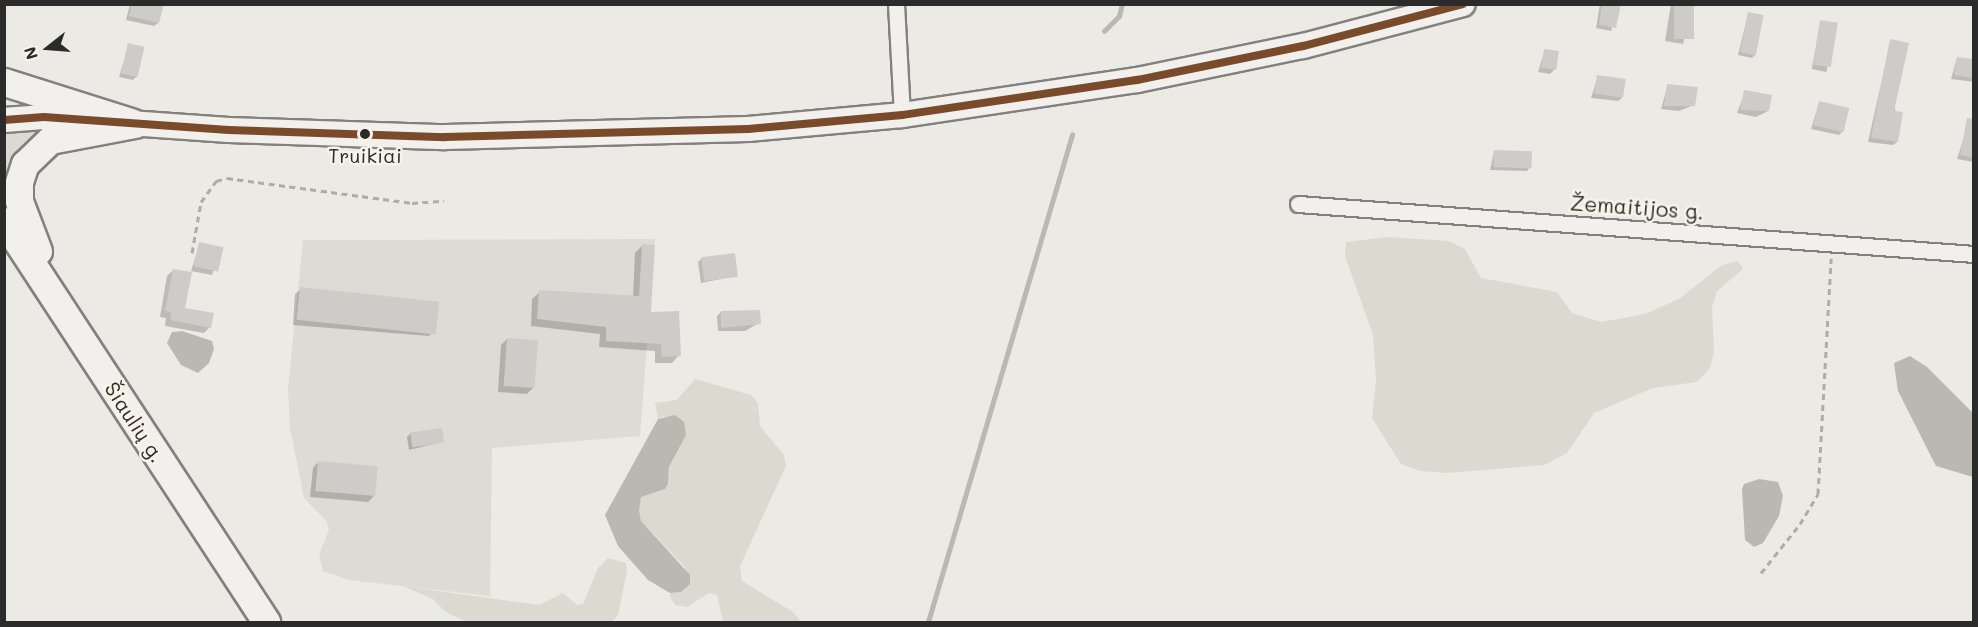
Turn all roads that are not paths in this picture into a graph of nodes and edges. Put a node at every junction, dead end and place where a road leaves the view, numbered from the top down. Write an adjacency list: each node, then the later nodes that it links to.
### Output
1 (896, 4): 5 (street)
2 (1463, 4): 5 (main road)
3 (4, 82): 8 (highway)
4 (4, 108): 6 (main road)
5 (902, 115): 8 (main road)
6 (44, 117): 7 (main road); 8 (main road)
7 (4, 120)
8 (135, 124): 13 (highway)
9 (1298, 204): 12 (street, Žemaitijos g.)
10 (4, 221): 13 (highway, Šiaulių g.)
11 (4, 250): 13 (highway)
12 (1974, 254)
13 (67, 318): 14 (highway, Šiaulių g.)
14 (266, 622)

